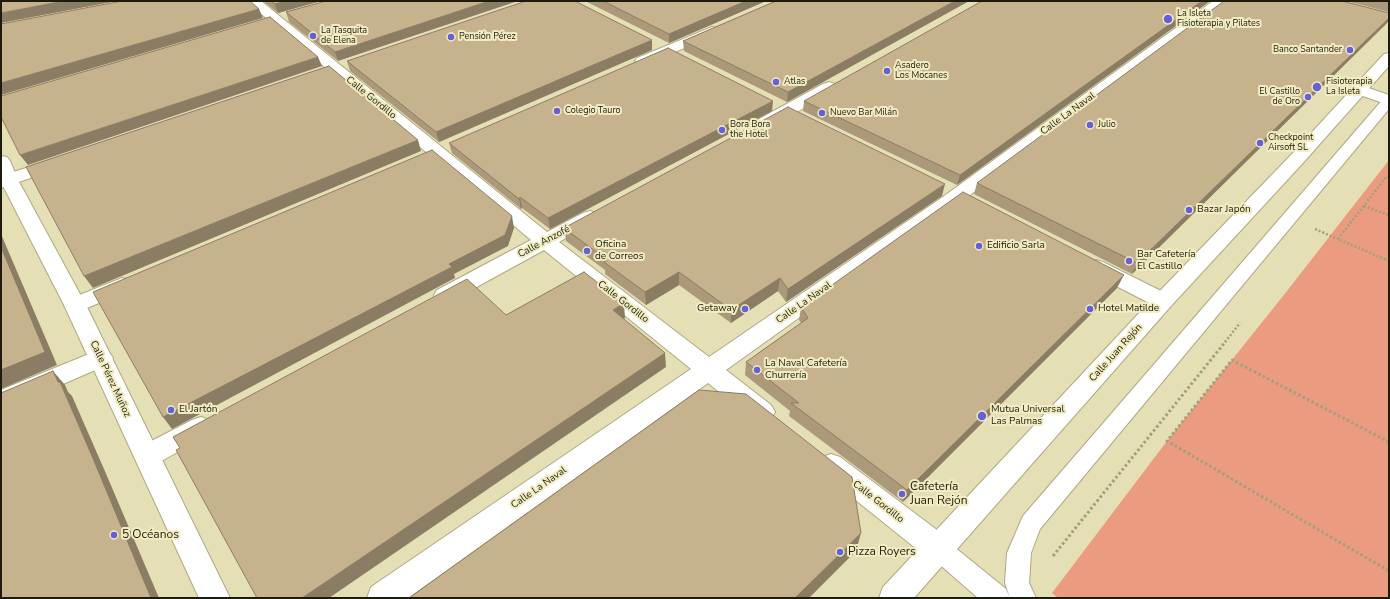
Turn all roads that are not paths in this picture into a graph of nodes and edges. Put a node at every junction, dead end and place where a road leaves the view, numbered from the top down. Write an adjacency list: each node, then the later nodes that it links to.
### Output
1 (252, 1): 19 (street, Calle Gordillo)
2 (1222, 1): 26 (street, Calle La Naval)
3 (724, 25): 5 (street)
4 (648, 40): 5 (street)
5 (668, 50): 7 (street); 8 (street)
6 (1389, 57): 10 (street, Calle Juan Rejón)
7 (688, 60)
8 (630, 66)
9 (845, 78): 13 (street)
10 (1360, 90): 11 (street); 22 (street, Calle Juan Rejón)
11 (1389, 100): 37 (lane)
12 (769, 102): 13 (street)
13 (787, 111): 14 (street); 15 (street)
14 (808, 121)
15 (746, 133)
16 (72, 158): 17 (street)
17 (4, 175): 23 (street, Calle Pérez Muñoz)
18 (608, 208): 19 (street, Calle Anzofé)
19 (546, 241): 24 (street, Calle Anzofé); 26 (street, Calle Gordillo)
20 (1082, 259): 22 (street)
21 (141, 278): 23 (street)
22 (1163, 301): 32 (street, Calle Juan Rejón)
23 (76, 305): 25 (street, Calle Pérez Muñoz)
24 (426, 306)
25 (101, 358): 27 (street); 31 (street, Calle Pérez Muñoz)
26 (709, 370): 29 (street, Calle Gordillo); 34 (street, Calle La Naval)
27 (1, 401)
28 (215, 419): 31 (street)
29 (776, 422)
30 (813, 451): 32 (street, Calle Gordillo)
31 (147, 456): 33 (street, Calle Pérez Muñoz)
32 (938, 549): 35 (street, Calle Juan Rejón); 36 (lane, Calle Gordillo)
33 (215, 598)
34 (382, 598)
35 (894, 598)
36 (997, 598)
37 (1023, 598)

